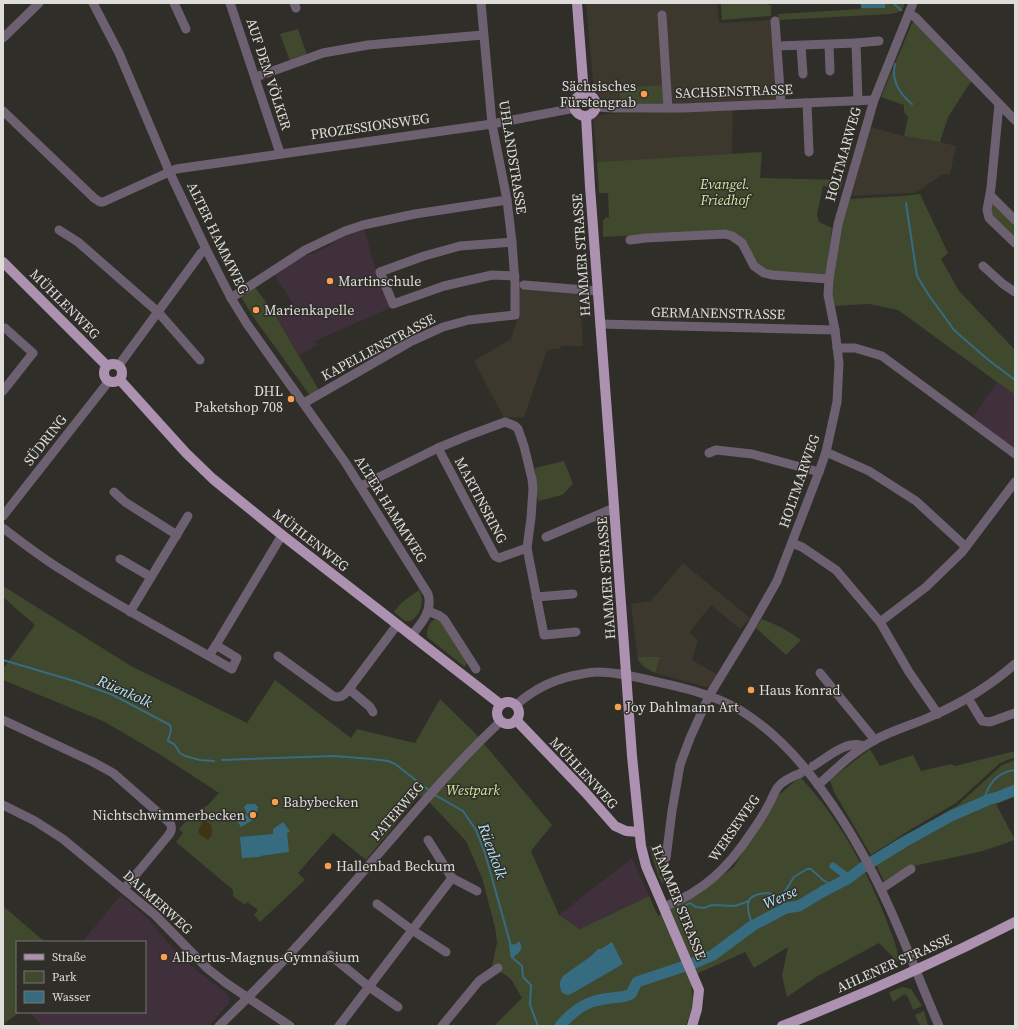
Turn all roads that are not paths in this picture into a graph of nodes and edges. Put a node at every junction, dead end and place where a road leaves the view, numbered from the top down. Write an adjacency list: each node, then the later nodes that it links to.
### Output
1 (39, 3): 13 (street)
2 (93, 3): 37 (street, ALTER HAMMWEG)
3 (174, 3): 11 (street)
4 (230, 3): 21 (street, AUF DEM VÖLKER)
5 (481, 3): 12 (street, UHLANDSTRASSE)
6 (577, 3): 22 (main road)
7 (913, 3): 8 (street, HOLTMARWEG)
8 (909, 14): 23 (street, HOLTMARWEG); 27 (street)
9 (662, 15): 30 (street)
10 (775, 21): 17 (street)
11 (186, 29)
12 (483, 35): 21 (street); 34 (street, UHLANDSTRASSE)
13 (3, 38)
14 (879, 41): 15 (street)
15 (856, 43): 16 (street); 24 (street)
16 (829, 45): 18 (street); 19 (street)
17 (777, 46): 18 (street); 26 (street)
18 (801, 46): 20 (street)
19 (830, 71)
20 (803, 74)
21 (256, 77): 36 (street, AUF DEM VÖLKER)
22 (584, 94): 28 (main road); 29 (main road)
23 (874, 100): 24 (street, SACHSENSTRASSE); 49 (street, HOLTMARWEG)
24 (858, 101): 25 (street, SACHSENSTRASSE)
25 (807, 102): 26 (street, SACHSENSTRASSE); 35 (street)
26 (781, 103): 30 (street, SACHSENSTRASSE)
27 (999, 104): 33 (street); 38 (street)
28 (596, 107): 30 (street, SACHSENSTRASSE); 32 (main road)
29 (574, 108): 32 (main road); 34 (street, PROZESSIONSWEG)
30 (668, 108)
31 (3, 111): 37 (street, PROZESSIONSWEG)
32 (586, 116): 51 (main road, HAMMER STRASSE)
33 (1015, 120)
34 (492, 124): 36 (street, PROZESSIONSWEG); 39 (street, UHLANDSTRASSE)
35 (809, 152)
36 (280, 153): 37 (street, PROZESSIONSWEG)
37 (169, 171): 45 (street, ALTER HAMMWEG)
38 (990, 195): 40 (street); 44 (street)
39 (507, 200): 43 (street, UHLANDSTRASSE); 53 (street)
40 (1015, 220)
41 (59, 230): 54 (street)
42 (630, 240): 49 (street)
43 (512, 242): 48 (street, UHLANDSTRASSE); 48 (street)
44 (1015, 243)
45 (206, 249): 53 (street, ALTER HAMMWEG); 54 (street)
46 (3, 262): 62 (main road, MÜHLENWEG)
47 (983, 266): 52 (street)
48 (515, 276): 55 (street, UHLANDSTRASSE)
49 (829, 279): 58 (street, HOLTMARWEG)
50 (524, 285): 51 (street)
51 (597, 291): 56 (main road, HAMMER STRASSE)
52 (1015, 292)
53 (232, 298): 66 (street, ALTER HAMMWEG)
54 (158, 312): 60 (street); 61 (street)
55 (515, 315): 66 (street, KAPELLENSTRASSE)
56 (600, 324): 58 (street, GERMANENSTRASSE); 75 (main road, HAMMER STRASSE)
57 (5, 328): 65 (street)
58 (836, 330): 59 (street, HOLTMARWEG)
59 (837, 348): 68 (street, HOLTMARWEG); 70 (street)
60 (200, 360)
61 (119, 365): 62 (main road); 63 (main road)
62 (107, 366): 64 (main road)
63 (120, 380): 64 (main road); 80 (main road, MÜHLENWEG)
64 (109, 381): 76 (street, SÜDRING)
65 (3, 392)
66 (304, 403): 73 (street, ALTER HAMMWEG)
67 (438, 448): 73 (street, MARTINSRING); 84 (street, MARTINSRING); 84 (street, MARTINSRING)
68 (826, 452): 71 (street, HOLTMARWEG); 83 (street)
69 (709, 453): 71 (street)
70 (1015, 454)
71 (819, 472): 82 (street, HOLTMARWEG)
72 (1015, 482): 83 (street)
73 (361, 486): 90 (street, ALTER HAMMWEG)
74 (114, 492): 79 (street)
75 (614, 508): 81 (street); 101 (main road, HAMMER STRASSE)
76 (3, 516)
77 (188, 516): 79 (street)
78 (3, 528): 89 (street)
79 (177, 535): 86 (street)
80 (282, 535): 92 (main road, MÜHLENWEG); 95 (street)
81 (546, 537)
82 (792, 542): 91 (street); 103 (street, HOLTMARWEG)
83 (966, 547): 91 (street)
84 (527, 548): 88 (street, MARTINSRING)
85 (120, 559): 86 (street)
86 (151, 577): 89 (street)
87 (573, 594): 88 (street)
88 (536, 597): 93 (street, MARTINSRING)
89 (130, 612): 96 (street)
90 (428, 612): 94 (street); 99 (street)
91 (880, 622): 109 (street)
92 (397, 625): 94 (main road, MÜHLENWEG); 102 (street)
93 (576, 632)
94 (411, 636): 105 (main road, MÜHLENWEG)
95 (216, 645): 96 (street); 96 (street)
96 (209, 656)
97 (278, 656): 102 (street)
98 (1015, 664): 104 (street)
99 (476, 669)
100 (820, 674): 113 (street)
101 (627, 675): 103 (street); 106 (street); 119 (main road, HAMMER STRASSE)
102 (349, 689): 107 (street)
103 (709, 696): 117 (street); 121 (street, HOLTMARWEG)
104 (968, 698): 108 (street); 109 (street)
105 (500, 704): 106 (main road); 112 (main road)
106 (516, 705): 111 (main road)
107 (373, 712)
108 (1015, 713)
109 (938, 714): 113 (street)
110 (3, 720): 124 (street)
111 (516, 720): 112 (main road); 119 (main road, MÜHLENWEG)
112 (500, 721): 136 (street, PATERWEG)
113 (875, 740): 114 (street)
114 (864, 746): 115 (street); 117 (street)
115 (813, 766)
116 (801, 773): 128 (street, WERSEWEG)
117 (818, 785): 125 (street)
118 (3, 805): 124 (street, DALMERWEG)
119 (639, 832): 128 (main road, HAMMER STRASSE)
120 (428, 840): 123 (street)
121 (666, 858)
122 (911, 869): 125 (street)
123 (452, 878): 126 (street); 130 (street)
124 (124, 888): 136 (street, DALMERWEG)
125 (881, 888): 134 (street)
126 (477, 891)
127 (377, 904): 130 (street)
128 (664, 907): 142 (main road, HAMMER STRASSE)
129 (1015, 922): 134 (main road, AHLENER STRASSE)
130 (412, 930): 131 (street); 135 (street)
131 (446, 952)
132 (330, 955): 135 (street)
133 (498, 968): 141 (street)
134 (916, 971): 143 (main road, AHLENER STRASSE); 144 (street)
135 (368, 986): 137 (street); 140 (street)
136 (248, 997): 138 (street, PATERWEG); 139 (street, DALMERWEG)
137 (398, 1007)
138 (219, 1026)
139 (290, 1026)
140 (339, 1026)
141 (442, 1026)
142 (692, 1026)
143 (782, 1026)
144 (938, 1026)

